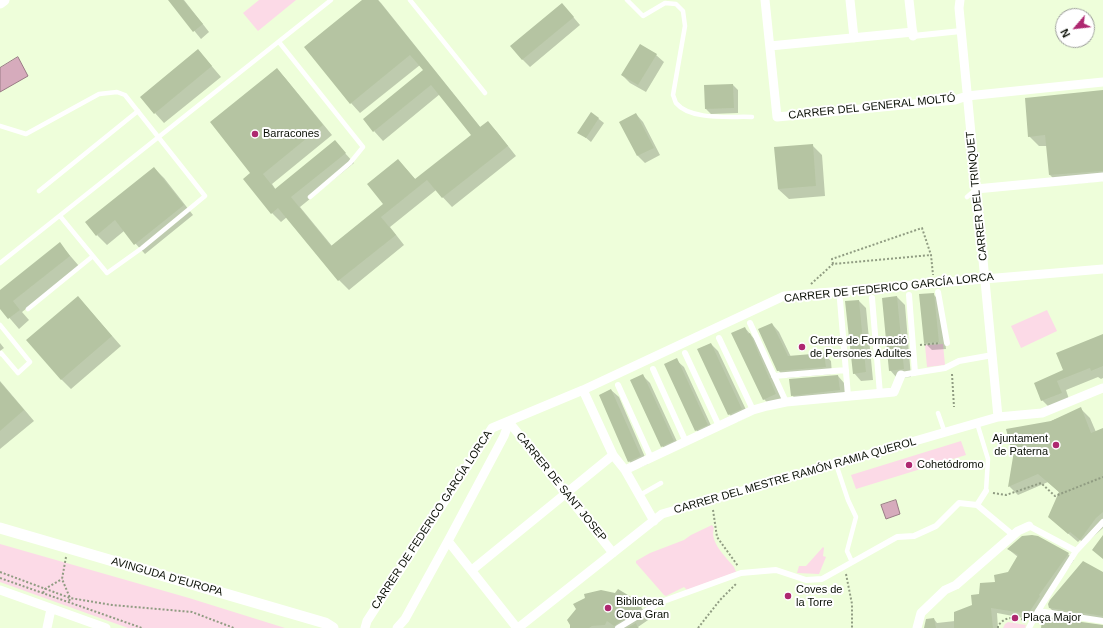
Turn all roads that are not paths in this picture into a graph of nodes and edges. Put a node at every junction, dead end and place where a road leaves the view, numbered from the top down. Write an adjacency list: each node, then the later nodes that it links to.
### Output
1 (4, 0): 9 (street)
2 (331, 0): 13 (lane)
3 (410, 0): 16 (lane)
4 (627, 0): 19 (lane)
5 (765, 0): 14 (street)
6 (850, 0): 12 (street)
7 (909, 0): 11 (street)
8 (960, 0): 10 (street, CARRER DEL TRINQUET)
9 (0, 3)
10 (961, 31): 11 (street); 17 (street, CARRER DEL TRINQUET)
11 (913, 34): 12 (street)
12 (854, 38): 14 (street)
13 (279, 42): 21 (lane); 25 (lane)
14 (770, 46): 17 (street, CARRER DEL GENERAL MOLTÓ)
15 (1103, 82): 17 (street, CARRER DEL GENERAL MOLTÓ)
16 (484, 93)
17 (967, 96): 23 (street, CARRER DEL TRINQUET)
18 (138, 111): 20 (lane); 21 (lane); 24 (lane)
19 (752, 116)
20 (0, 126)
21 (159, 137): 27 (lane); 28 (lane)
22 (1103, 177): 23 (street)
23 (976, 190): 26 (lane); 31 (street, CARRER DEL TRINQUET)
24 (39, 191)
25 (310, 197)
26 (967, 197)
27 (60, 216): 28 (lane); 29 (lane)
28 (93, 256): 36 (lane)
29 (0, 263)
30 (1103, 269): 31 (street, CARRER DE FEDERICO GARCÍA LORCA)
31 (984, 278): 51 (street, CARRER DE FEDERICO GARCÍA LORCA); 57 (street, CARRER DEL TRINQUET)
32 (938, 292): 40 (street)
33 (909, 295): 46 (street)
34 (872, 298): 52 (street)
35 (840, 300): 45 (street)
36 (28, 309)
37 (750, 323): 48 (street)
38 (0, 326): 42 (lane)
39 (719, 338): 55 (street)
40 (947, 343)
41 (685, 353): 60 (street)
42 (0, 354)
43 (987, 356): 46 (street)
44 (653, 368): 62 (street)
45 (846, 370): 48 (street); 53 (street)
46 (915, 373): 47 (street)
47 (901, 375): 52 (street)
48 (774, 376): 54 (street)
49 (618, 384): 64 (street)
50 (1103, 388): 57 (street, CARRER DEL MESTRE RAMÓN RAMIA QUEROL)
51 (583, 390): 58 (street, CARRER DE FEDERICO GARCÍA LORCA); 63 (street)
52 (880, 394): 53 (street)
53 (848, 396): 54 (street)
54 (786, 402): 55 (street)
55 (753, 410): 60 (street)
56 (938, 413): 61 (lane)
57 (998, 417): 59 (street, CARRER DEL MESTRE RAMÓN RAMIA QUEROL)
58 (509, 422): 69 (street, CARRER DE SANT JOSEP); 78 (street, CARRER DE FEDERICO GARCÍA LORCA); 91 (street, CARRER DE FEDERICO GARCÍA LORCA)
59 (977, 423): 61 (street, CARRER DEL MESTRE RAMÓN RAMIA QUEROL); 68 (lane)
60 (719, 426): 62 (street)
61 (945, 433): 65 (street, CARRER DEL MESTRE RAMÓN RAMIA QUEROL)
62 (686, 442): 64 (street)
63 (613, 455): 66 (street); 69 (street)
64 (651, 458): 66 (street)
65 (836, 464): 72 (street, CARRER DEL MESTRE RAMÓN RAMIA QUEROL); 81 (lane)
66 (625, 470): 70 (street)
67 (661, 483): 70 (lane)
68 (986, 491): 71 (street)
69 (566, 493): 80 (street, CARRER DE SANT JOSEP); 82 (street)
70 (640, 495): 72 (street)
71 (977, 505): 77 (street); 81 (street)
72 (654, 521): 80 (street, CARRER DEL MESTRE RAMÓN RAMIA QUEROL)
73 (1103, 522): 79 (street)
74 (1029, 526): 77 (street); 79 (street)
75 (0, 528): 90 (street, AVINGUDA D'EUROPA)
76 (0, 535): 89 (street, AVINGUDA D'EUROPA)
77 (1013, 535): 95 (street)
78 (448, 541): 82 (street); 92 (street, CARRER DE FEDERICO GARCÍA LORCA)
79 (1076, 552): 85 (street)
80 (613, 553): 93 (street, CARRER DEL MESTRE RAMÓN RAMIA QUEROL)
81 (852, 562): 94 (street)
82 (472, 570): 93 (street)
83 (0, 590): 84 (street)
84 (51, 609): 87 (street); 88 (street)
85 (1035, 617): 86 (street); 96 (street)
86 (1103, 620)
87 (47, 628)
88 (106, 628)
89 (322, 628)
90 (333, 628)
91 (364, 628)
92 (397, 628)
93 (518, 628)
94 (618, 628)
95 (917, 628)
96 (1029, 628)

